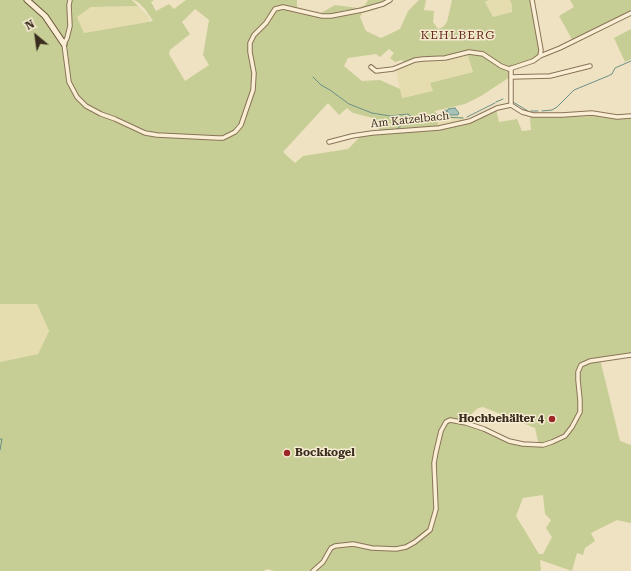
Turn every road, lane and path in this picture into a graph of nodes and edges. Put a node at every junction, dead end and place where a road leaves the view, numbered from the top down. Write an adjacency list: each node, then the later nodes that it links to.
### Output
1 (27, 0): 6 (street)
2 (70, 0): 6 (street)
3 (390, 0): 6 (street)
4 (532, 0): 7 (street)
5 (631, 13): 7 (street)
6 (64, 44)
7 (540, 56): 10 (street)
8 (590, 66): 11 (street)
9 (371, 67): 10 (street)
10 (511, 68): 11 (street)
11 (511, 77): 12 (street)
12 (511, 105): 13 (street); 14 (street, Am Katzelbach)
13 (631, 116)
14 (329, 142)
15 (631, 355): 16 (street)
16 (313, 571)

